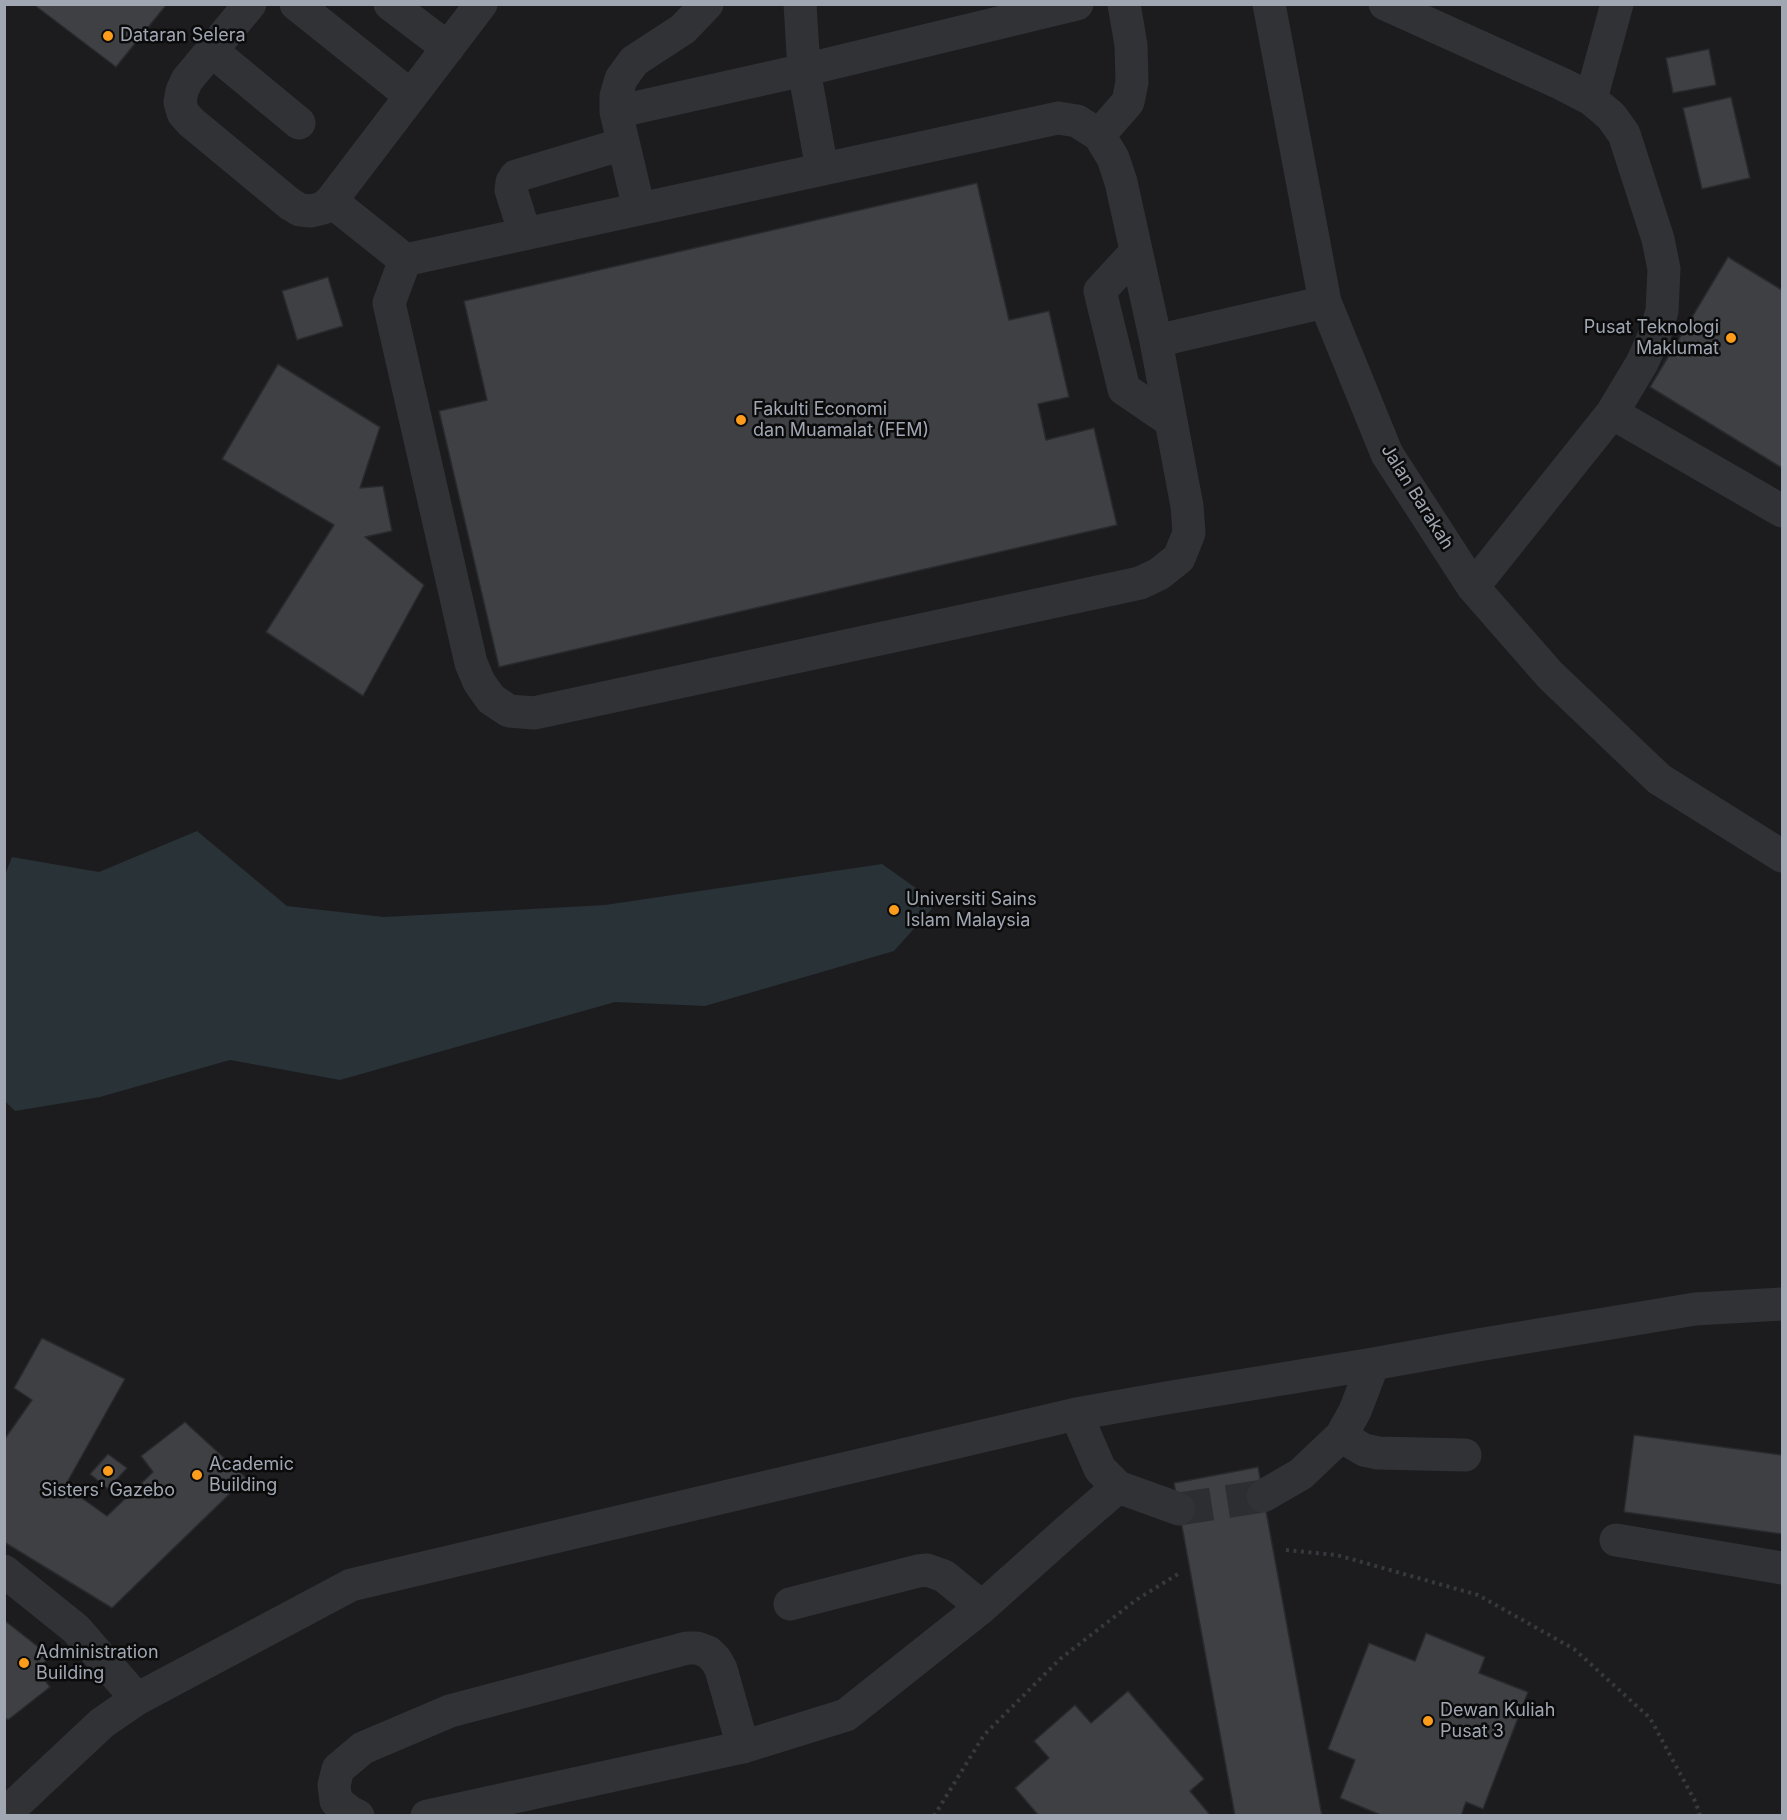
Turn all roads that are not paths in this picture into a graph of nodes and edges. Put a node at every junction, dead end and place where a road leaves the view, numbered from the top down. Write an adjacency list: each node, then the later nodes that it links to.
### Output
1 (250, 4): 13 (street)
2 (296, 4): 15 (street)
3 (390, 4): 12 (street)
4 (481, 4): 12 (street)
5 (707, 4): 17 (street)
6 (800, 4): 14 (street)
7 (1077, 4): 14 (street)
8 (1124, 4): 19 (street)
9 (1269, 4): 27 (street, Jalan Barakah)
10 (1385, 4): 16 (street)
11 (1617, 4): 16 (street)
12 (448, 48): 15 (street)
13 (212, 51): 18 (street); 22 (street)
14 (804, 70): 17 (street); 21 (street)
15 (411, 96): 22 (street)
16 (1591, 99): 29 (street)
17 (616, 112): 20 (street)
18 (299, 123)
19 (1099, 135): 21 (street); 25 (street)
20 (623, 144): 23 (street); 24 (street)
21 (822, 169): 23 (street)
22 (331, 201): 26 (street)
23 (639, 209): 24 (street)
24 (525, 234): 26 (street)
25 (1136, 252): 28 (street); 30 (street)
26 (405, 260): 30 (street)
27 (1325, 302): 28 (street); 32 (street, Jalan Barakah)
28 (1156, 341): 30 (street)
29 (1612, 413): 31 (street); 32 (street)
30 (1171, 421)
31 (1782, 511)
32 (1473, 587): 33 (street, Jalan Barakah)
33 (1782, 856)
34 (1782, 1304): 35 (street)
35 (1373, 1364): 36 (street); 37 (street)
36 (1076, 1414): 39 (street); 47 (street)
37 (1341, 1436): 38 (street); 40 (street)
38 (1465, 1455)
39 (1118, 1487): 41 (street); 46 (street)
40 (1263, 1496)
41 (1179, 1509)
42 (1616, 1540): 43 (street)
43 (1782, 1568)
44 (4, 1571): 47 (street)
45 (790, 1604): 46 (street)
46 (982, 1606): 48 (street)
47 (137, 1699): 50 (street)
48 (743, 1747): 49 (street); 51 (street)
49 (338, 1811)
50 (4, 1815)
51 (427, 1815)

